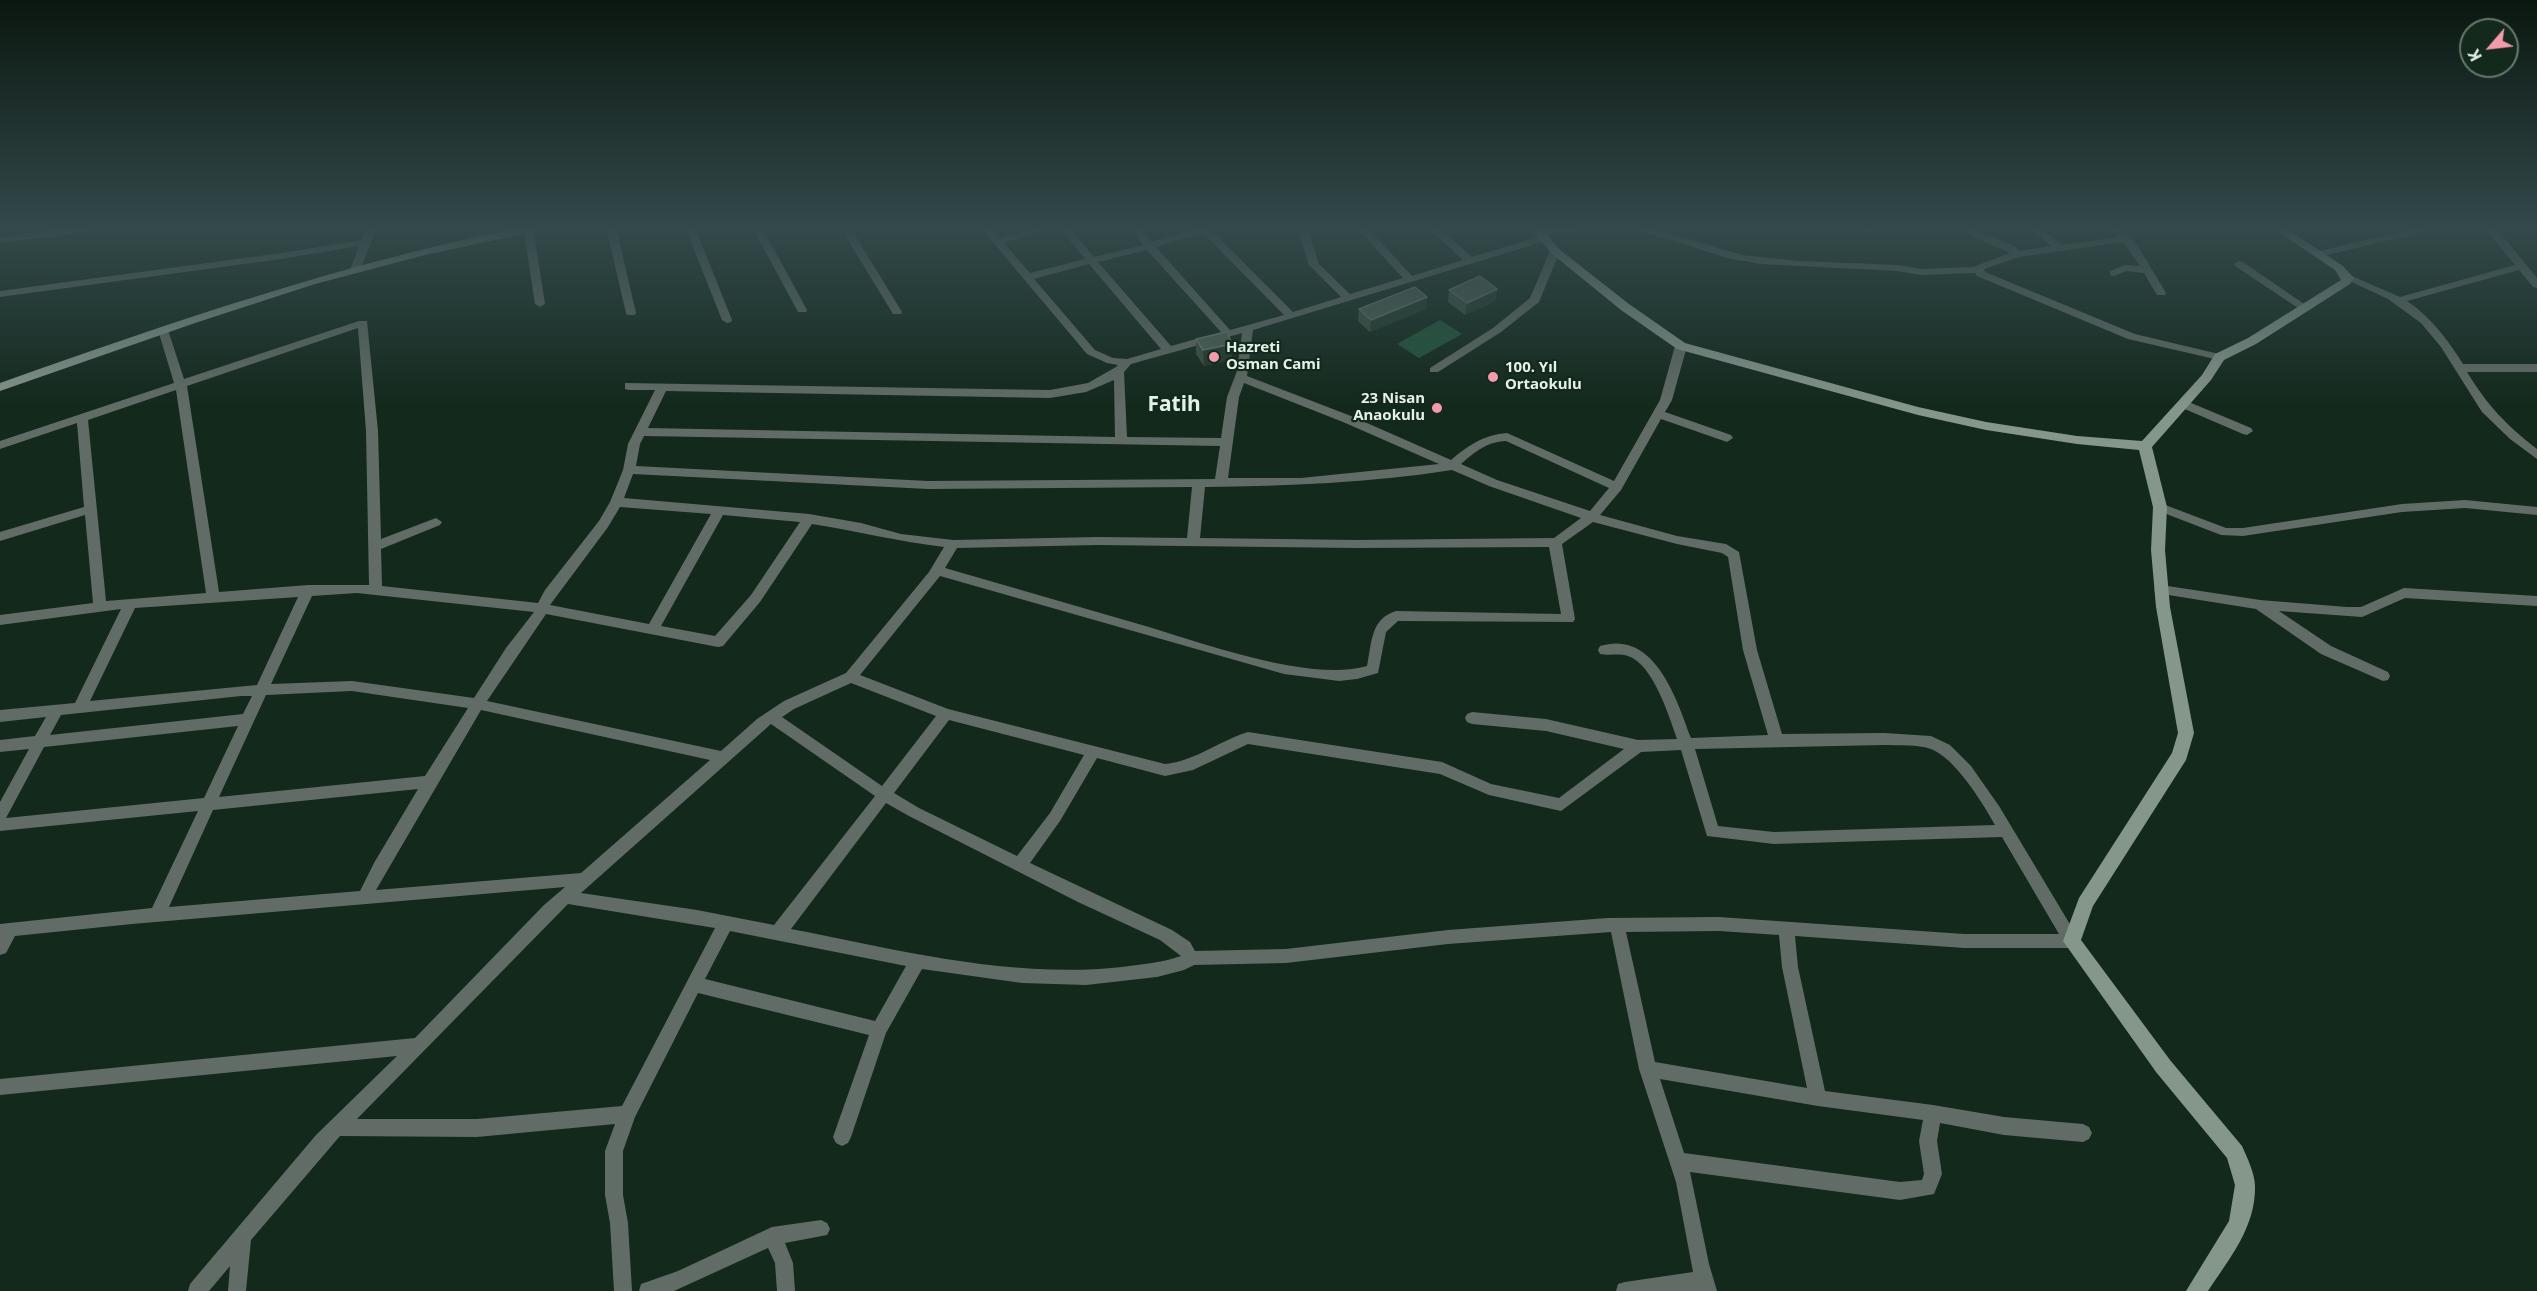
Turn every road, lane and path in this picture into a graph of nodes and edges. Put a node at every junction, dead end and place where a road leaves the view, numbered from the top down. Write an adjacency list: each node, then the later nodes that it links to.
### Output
1 (50, 287): 23 (street)
2 (300, 287): 34 (street)
3 (538, 287): 26 (street)
4 (625, 287): 30 (street)
5 (714, 287): 32 (street)
6 (790, 287): 28 (street)
7 (882, 287): 29 (street)
8 (1037, 287): 39 (street)
9 (1114, 287): 37 (street)
10 (1186, 287): 35 (street)
11 (1264, 287): 31 (street)
12 (1337, 287): 24 (street)
13 (1383, 287): 24 (street)
14 (1540, 287): 42 (street)
15 (1600, 287): 36 (street)
16 (2013, 287): 38 (street)
17 (2157, 287): 22 (street)
18 (2273, 287): 27 (street)
19 (2338, 287): 27 (street)
20 (2369, 287): 25 (street)
21 (2445, 287): 25 (street)
22 (2161, 293)
23 (0, 294)
24 (1348, 298): 31 (street)
25 (2399, 300): 41 (street)
26 (540, 304)
27 (2304, 308): 38 (street)
28 (802, 310)
29 (897, 312)
30 (631, 313)
31 (1290, 316): 33 (street)
32 (727, 320)
33 (1248, 328): 35 (street); 44 (street)
34 (163, 330): 45 (street); 47 (street)
35 (1228, 334): 37 (street)
36 (1681, 346): 50 (street); 58 (street)
37 (1168, 350): 39 (street)
38 (2219, 357): 49 (street)
39 (1127, 362): 43 (street)
40 (2537, 368): 41 (street)
41 (2461, 369): 59 (street)
42 (1434, 370)
43 (1119, 373): 48 (street); 55 (street)
44 (1240, 377): 56 (street); 60 (street)
45 (181, 386): 51 (street); 77 (street); 82 (street)
46 (629, 386): 48 (street)
47 (0, 387)
48 (662, 387): 53 (street)
49 (2184, 404): 52 (street); 58 (street)
50 (1659, 414): 54 (street); 64 (street)
51 (82, 419): 57 (street); 67 (street)
52 (2247, 431)
53 (640, 432): 55 (street); 61 (street)
54 (1727, 438)
55 (1121, 441): 56 (street)
56 (1227, 442): 63 (street)
57 (0, 445)
58 (2145, 446): 66 (street)
59 (2537, 455)
60 (1452, 466): 63 (street); 64 (street); 70 (street)
61 (629, 470): 62 (street); 65 (street)
62 (1199, 482): 63 (street); 74 (street)
63 (1221, 482)
64 (1617, 487): 70 (street)
65 (616, 502): 68 (street); 87 (street)
66 (2160, 507): 69 (street); 81 (street)
67 (91, 509): 73 (street); 86 (street)
68 (719, 510): 71 (street); 89 (street)
69 (2537, 511)
70 (1592, 517): 75 (street); 102 (street)
71 (809, 518): 76 (street); 89 (street)
72 (436, 522): 77 (street)
73 (0, 537)
74 (1193, 542): 75 (street); 76 (street)
75 (1555, 542): 78 (street)
76 (953, 544): 78 (street)
77 (376, 546): 79 (street)
78 (937, 570): 92 (street)
79 (376, 589): 80 (street); 87 (street)
80 (308, 590): 82 (street); 93 (street)
81 (2162, 590): 85 (street); 125 (street)
82 (213, 597): 84 (street)
83 (2537, 601): 85 (street)
84 (131, 603): 86 (street); 95 (street)
85 (2260, 605): 91 (street)
86 (100, 607): 88 (street)
87 (542, 608): 89 (street); 94 (street)
88 (0, 620)
89 (652, 630)
90 (1605, 650): 104 (street)
91 (2383, 676)
92 (851, 677): 97 (street); 99 (street)
93 (262, 689): 94 (street); 95 (street); 101 (street)
94 (478, 704): 108 (street); 109 (street)
95 (80, 707): 96 (street)
96 (57, 709): 98 (street); 103 (street)
97 (946, 714): 107 (street); 110 (street)
98 (0, 716)
99 (771, 717): 108 (street); 110 (street)
100 (1472, 718): 106 (street)
101 (248, 719): 103 (street); 111 (street)
102 (1777, 740): 104 (street); 114 (street)
103 (40, 741): 105 (street); 112 (street)
104 (1686, 744): 106 (street); 114 (street)
105 (0, 746)
106 (1638, 746): 107 (street)
107 (1094, 752): 115 (street)
108 (724, 757): 116 (street)
109 (430, 782): 111 (street); 117 (street)
110 (883, 794): 115 (street); 124 (street)
111 (209, 804): 113 (street); 119 (street)
112 (0, 816)
113 (0, 825)
114 (2007, 831): 125 (street)
115 (1020, 864): 127 (street)
116 (585, 879): 117 (street); 118 (street)
117 (365, 897): 119 (street)
118 (565, 897): 120 (street); 131 (street)
119 (157, 915): 123 (street)
120 (726, 922): 124 (street); 129 (street)
121 (1617, 925): 122 (street); 127 (street); 132 (street)
122 (1786, 928): 125 (street); 134 (street)
123 (5, 930): 126 (street)
124 (778, 933): 128 (street)
125 (2072, 941): 151 (street)
126 (0, 948)
127 (1191, 958): 128 (street)
128 (918, 961): 130 (street)
129 (693, 984): 130 (street); 136 (street)
130 (879, 1030): 139 (street)
131 (418, 1046): 133 (street); 137 (street)
132 (1648, 1068): 134 (street); 140 (street)
133 (0, 1087)
134 (1818, 1098): 135 (street)
135 (1934, 1113): 138 (street); 140 (street)
136 (627, 1114): 137 (street); 147 (street)
137 (336, 1127): 143 (street)
138 (2083, 1133)
139 (842, 1137)
140 (1678, 1161): 144 (street)
141 (821, 1228): 142 (street)
142 (772, 1236): 148 (street); 149 (street)
143 (242, 1238): 145 (street); 146 (street)
144 (1706, 1286): 150 (street)
145 (197, 1291)
146 (237, 1291)
147 (623, 1291)
148 (648, 1291)
149 (786, 1291)
150 (1625, 1291)
151 (2196, 1291)

